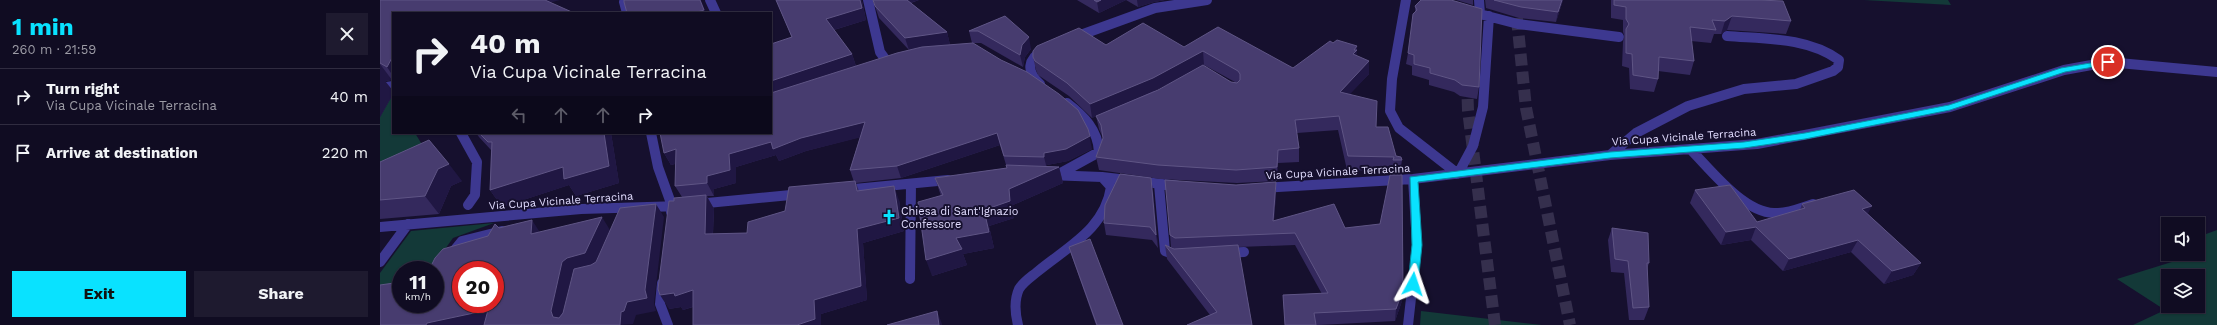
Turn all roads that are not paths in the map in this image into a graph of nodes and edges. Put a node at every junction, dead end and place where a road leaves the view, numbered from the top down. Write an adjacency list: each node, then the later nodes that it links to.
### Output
1 (710, 0): 9 (street)
2 (868, 0): 15 (street)
3 (1207, 0): 13 (street)
4 (1479, 0): 10 (street)
5 (1403, 1): 29 (street)
6 (624, 2): 8 (street)
7 (1459, 8): 10 (street)
8 (627, 12)
9 (716, 12)
10 (1485, 15): 12 (street); 29 (street)
11 (1727, 36): 28 (street)
12 (1619, 37)
13 (1064, 41)
14 (1053, 46): 18 (street)
15 (899, 59)
16 (2217, 72): 27 (street, Via Cupa Vicinale Terracina)
17 (1020, 73): 18 (street)
18 (1033, 79): 21 (street)
19 (392, 86): 20 (street)
20 (380, 88)
21 (1049, 91)
22 (1060, 99): 31 (street)
23 (462, 134): 42 (street)
24 (652, 134): 26 (street)
25 (664, 139): 26 (street)
26 (654, 145): 43 (street)
27 (1691, 150): 28 (street, Via Cupa Vicinale Terracina); 41 (street)
28 (1610, 155): 29 (street, Via Cupa Vicinale Terracina)
29 (1458, 174): 33 (street, Via Cupa Vicinale Terracina)
30 (1040, 175): 31 (street)
31 (1055, 176): 32 (street)
32 (1102, 177): 36 (street); 58 (street)
33 (1413, 179): 38 (street, Via Cupa Vicinale Terracina); 59 (street)
34 (956, 180): 35 (street)
35 (911, 184): 39 (street); 56 (street)
36 (1159, 185): 37 (street); 52 (street)
37 (1190, 187)
38 (1252, 189)
39 (834, 191)
40 (811, 193): 43 (street, Via Cupa Vicinale Terracina)
41 (1824, 201)
42 (468, 205)
43 (672, 206): 44 (street, Via Cupa Vicinale Terracina); 45 (street)
44 (627, 208): 46 (street); 47 (street, Via Cupa Vicinale Terracina)
45 (670, 221)
46 (621, 222)
47 (408, 224): 48 (street, Via Cupa Vicinale Terracina); 53 (street)
48 (380, 227)
49 (504, 231): 54 (street)
50 (1244, 252): 51 (street)
51 (1214, 254)
52 (1190, 255)
53 (380, 262)
54 (444, 263)
55 (663, 273): 57 (street)
56 (910, 279)
57 (668, 325)
58 (1018, 325)
59 (1408, 325)

